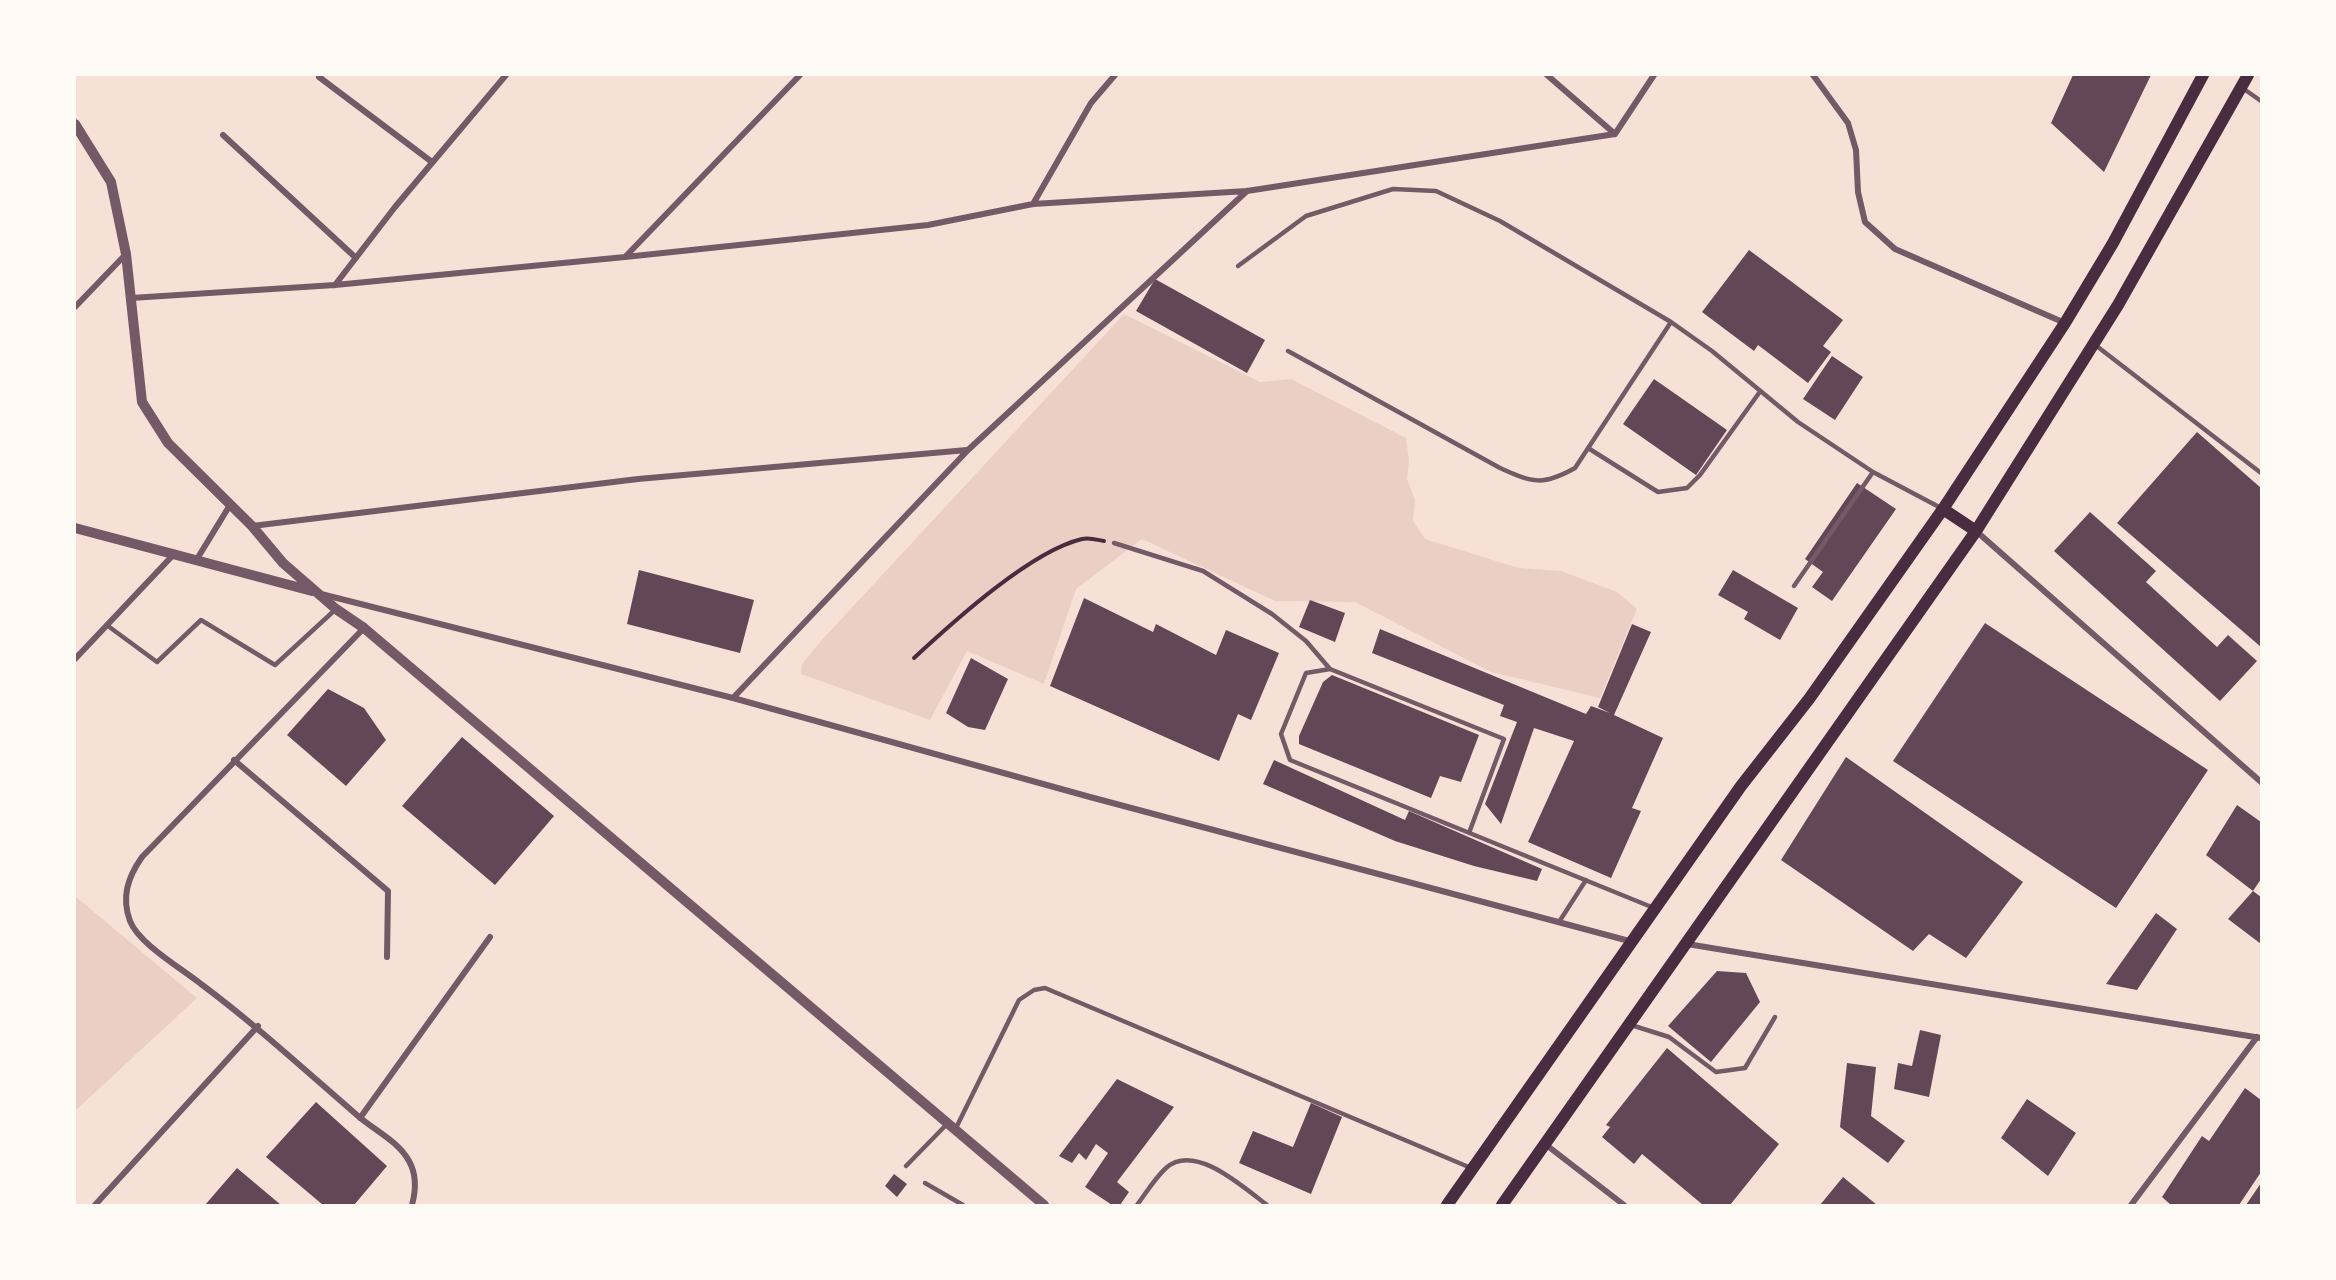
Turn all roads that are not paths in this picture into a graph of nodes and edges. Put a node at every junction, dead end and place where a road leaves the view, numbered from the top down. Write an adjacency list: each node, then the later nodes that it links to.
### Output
1 (506, 75): 15 (street)
2 (800, 75): 19 (street)
3 (1115, 75): 17 (street)
4 (1547, 75): 13 (street)
5 (1654, 75): 13 (street)
6 (1813, 75): 26 (street)
7 (2204, 75): 26 (main road)
8 (2248, 75): 10 (main road)
9 (319, 77): 15 (street)
10 (2241, 87): 11 (lane); 27 (main road)
11 (2261, 101)
12 (75, 124): 18 (street)
13 (1615, 134): 16 (street)
14 (223, 135): 20 (street)
15 (432, 162): 20 (street)
16 (1247, 191): 17 (street); 31 (street)
17 (1033, 204): 19 (street)
18 (126, 254): 23 (street); 24 (street)
19 (625, 257): 22 (street)
20 (356, 258): 22 (street)
21 (1238, 266): 25 (lane)
22 (335, 285): 23 (street)
23 (131, 298): 34 (street)
24 (75, 307)
25 (1671, 322): 29 (lane); 30 (lane)
26 (2065, 323): 35 (main road)
27 (2094, 344): 33 (lane); 38 (main road)
28 (1288, 351): 30 (lane)
29 (1759, 393): 30 (lane); 32 (lane)
30 (1588, 448)
31 (968, 450): 36 (street); 49 (street)
32 (1873, 472): 35 (lane); 42 (lane)
33 (2261, 473)
34 (230, 505): 36 (street); 41 (street)
35 (1943, 509): 38 (main road); 54 (main road)
36 (252, 526): 43 (street)
37 (75, 528): 40 (street)
38 (1976, 531): 51 (street); 58 (main road)
39 (1114, 543): 48 (lane)
40 (175, 553): 41 (street); 45 (street)
41 (197, 559): 43 (street)
42 (1794, 586)
43 (315, 592): 44 (street); 49 (street)
44 (336, 609): 45 (lane); 46 (street)
45 (108, 626): 47 (street)
46 (364, 628): 50 (street); 65 (street)
47 (75, 659)
48 (1330, 669): 52 (lane); 52 (lane)
49 (733, 698): 55 (street)
50 (234, 760): 59 (street); 62 (street)
51 (2261, 782)
52 (1469, 833): 53 (lane)
53 (1586, 880): 54 (lane); 55 (lane)
54 (1657, 909): 57 (main road)
55 (1559, 922): 57 (street)
56 (490, 937): 64 (street)
57 (1634, 942): 68 (main road)
58 (1685, 943): 61 (main road); 63 (street)
59 (387, 957)
60 (1775, 1017): 61 (lane)
61 (1628, 1024): 66 (main road)
62 (258, 1026): 64 (street); 70 (street)
63 (2259, 1037): 79 (street)
64 (360, 1118): 71 (street)
65 (952, 1127): 67 (lane); 68 (lane); 73 (street)
66 (1545, 1144): 77 (main road); 78 (street)
67 (906, 1166)
68 (1471, 1168): 76 (main road)
69 (925, 1183): 72 (lane)
70 (95, 1205)
71 (412, 1205)
72 (963, 1205)
73 (1044, 1205)
74 (1137, 1205): 75 (lane)
75 (1267, 1205)
76 (1447, 1205)
77 (1502, 1205)
78 (1624, 1205)
79 (2131, 1205)

